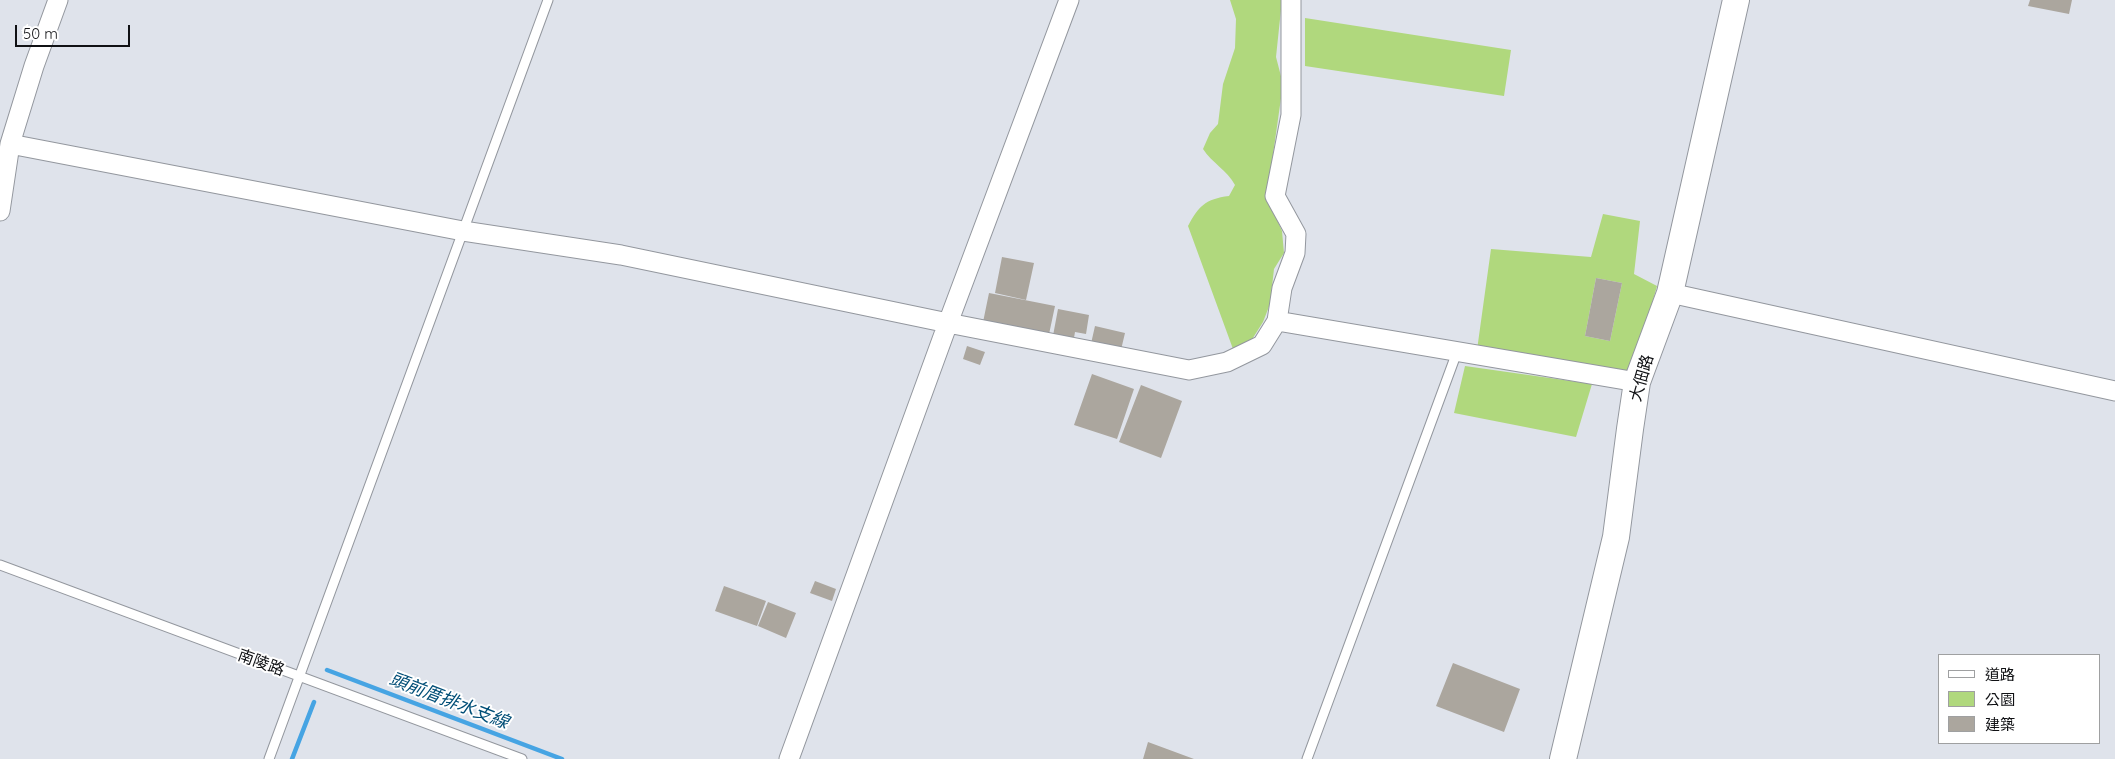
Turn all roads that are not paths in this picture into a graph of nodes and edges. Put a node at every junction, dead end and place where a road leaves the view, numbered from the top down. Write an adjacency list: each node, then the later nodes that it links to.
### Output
1 (58, 0): 6 (street)
2 (548, 0): 8 (lane)
3 (1069, 0): 11 (street)
4 (1291, 0): 10 (street)
5 (1736, 0): 9 (street, 大佃路)
6 (5, 142): 7 (street); 8 (street)
7 (0, 211)
8 (463, 231): 11 (street); 16 (lane)
9 (1670, 293): 13 (street, 大佃路); 14 (street)
10 (1277, 321): 11 (street); 12 (street)
11 (948, 323): 19 (street)
12 (1457, 352): 13 (street); 20 (lane)
13 (1638, 382): 21 (street, 大佃路)
14 (2115, 391)
15 (0, 565): 16 (lane, 南陵路)
16 (300, 677): 17 (lane); 18 (lane, 南陵路)
17 (269, 759)
18 (522, 759)
19 (789, 759)
20 (1307, 759)
21 (1563, 759)

